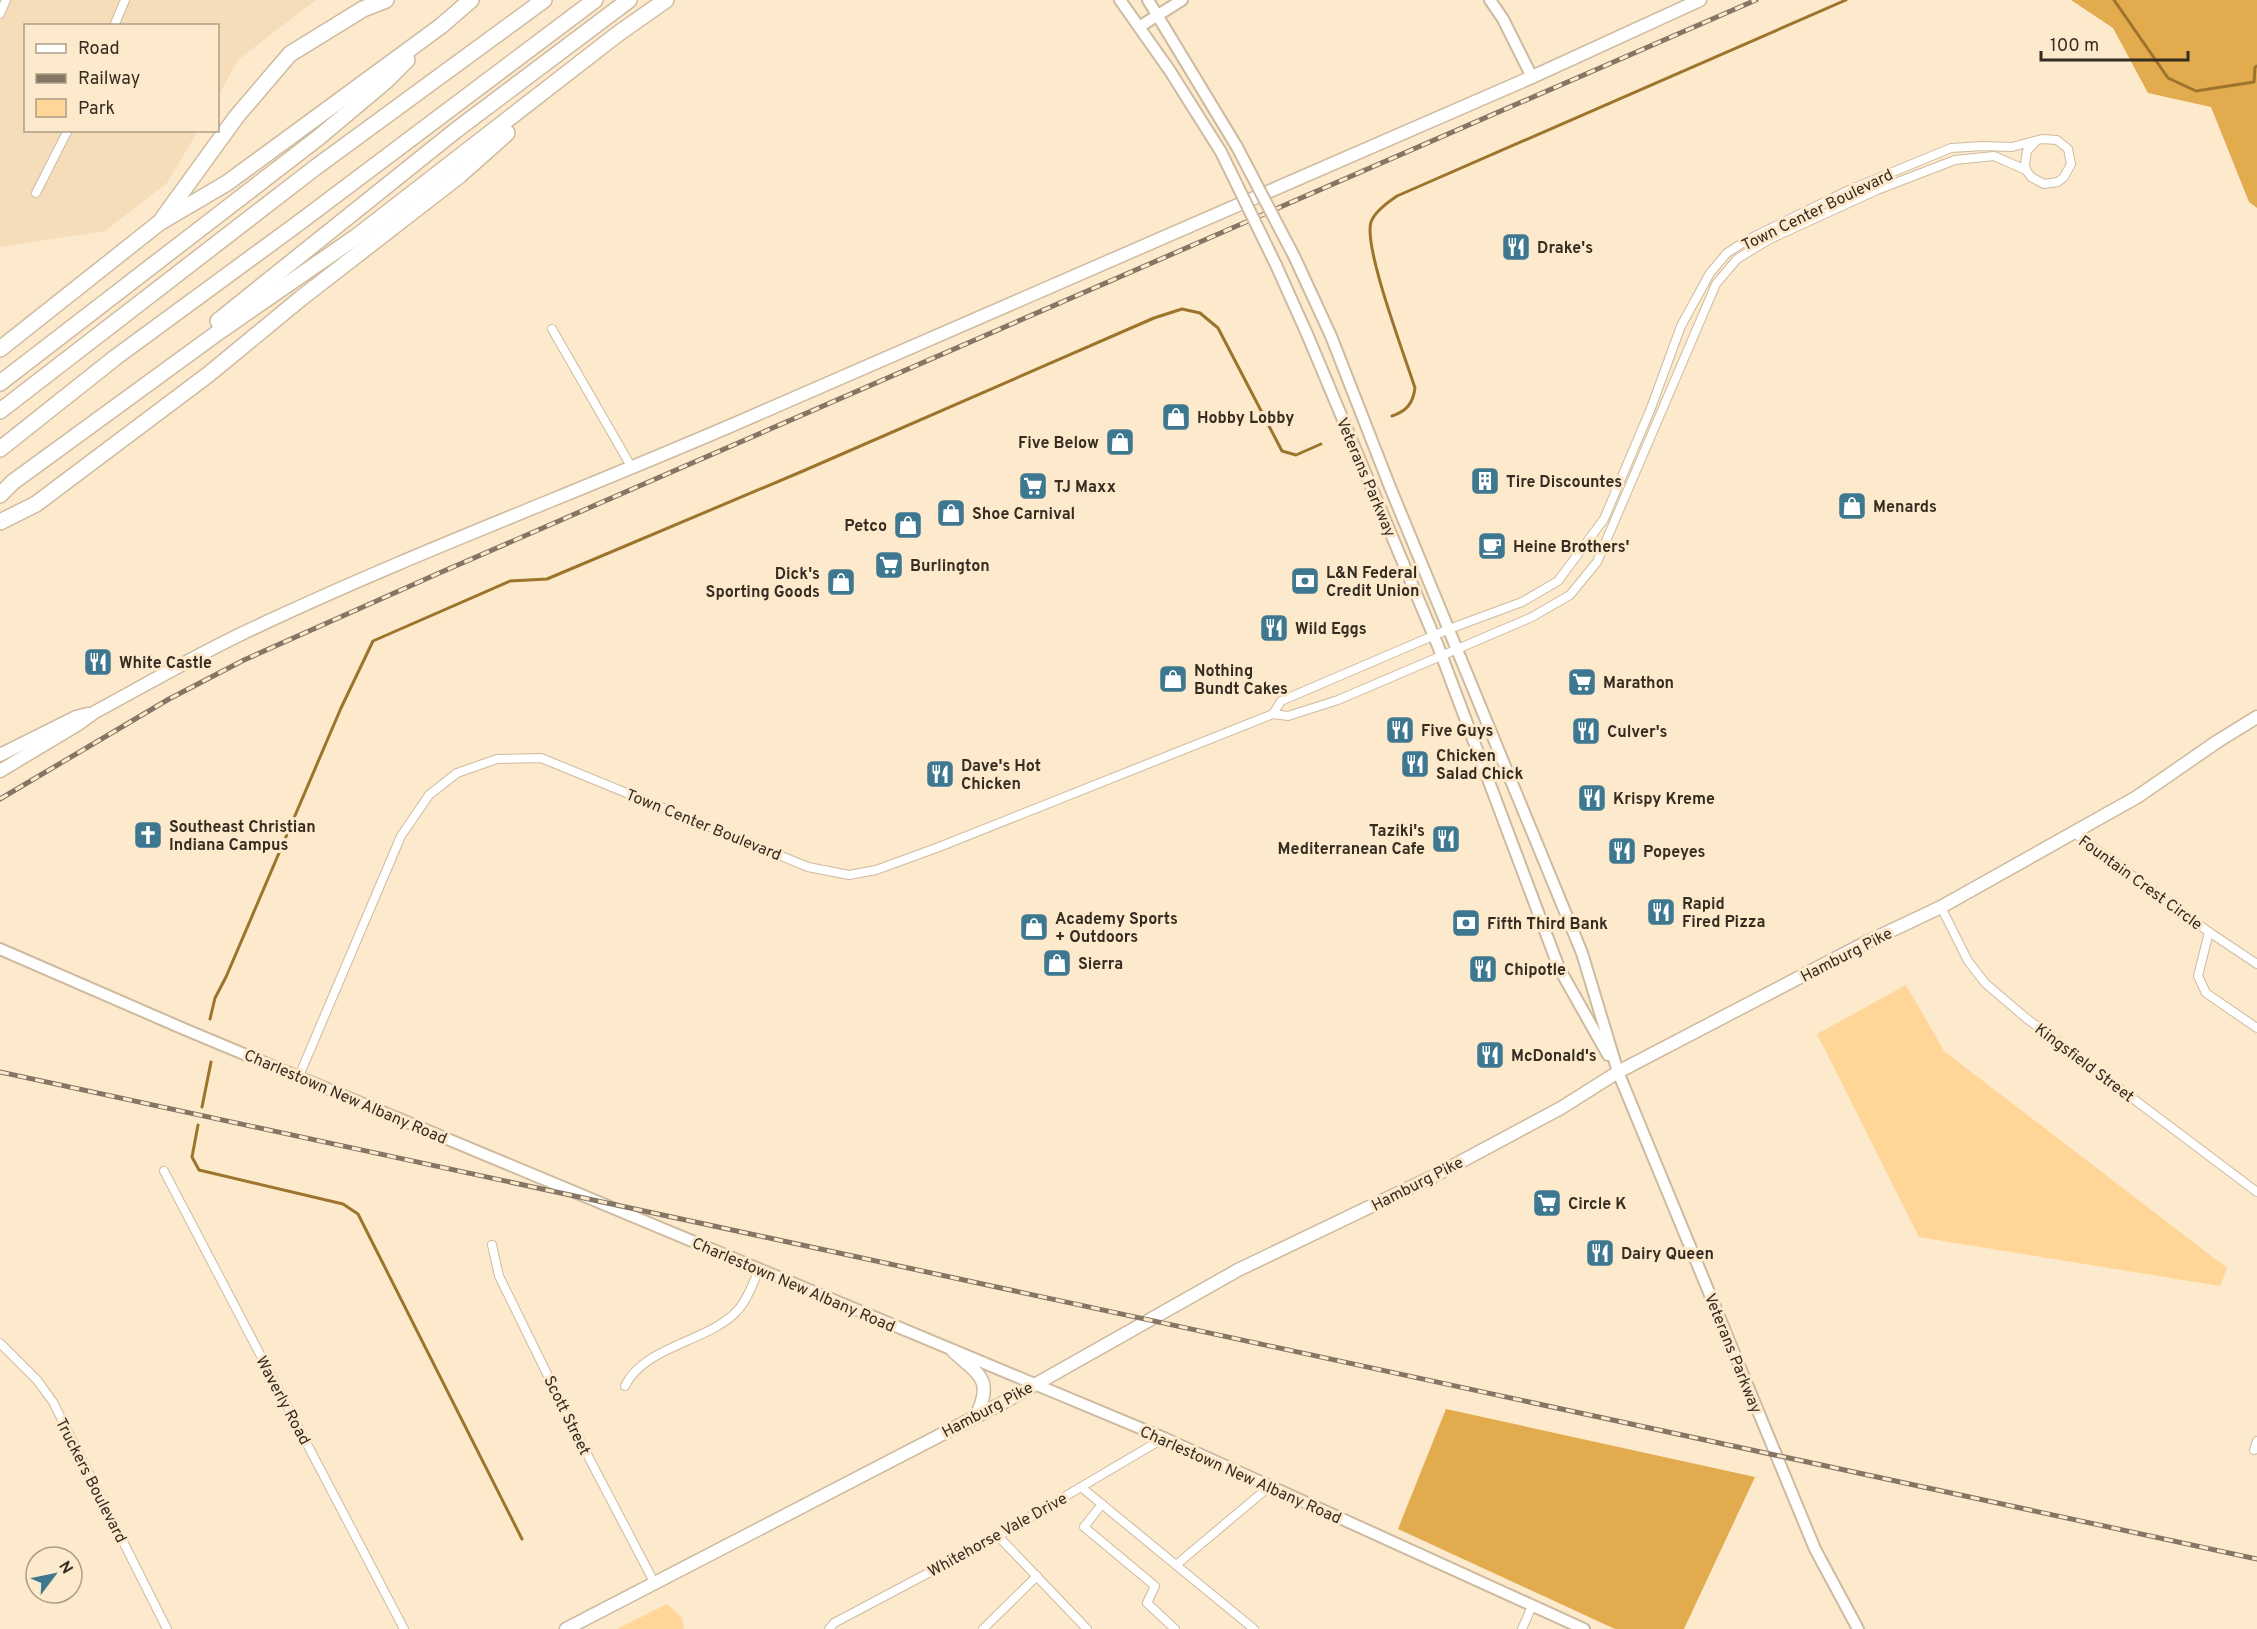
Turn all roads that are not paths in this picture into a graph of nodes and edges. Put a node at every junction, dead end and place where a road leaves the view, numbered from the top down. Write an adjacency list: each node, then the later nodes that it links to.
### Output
1 (6, 0): 14 (street)
2 (125, 0): 16 (street)
3 (386, 0): 25 (highway)
4 (471, 0): 17 (highway)
5 (544, 0): 29 (highway)
6 (595, 0): 31 (highway)
7 (629, 0): 30 (highway)
8 (666, 0): 19 (highway)
9 (1120, 0): 18 (main road, Veterans Parkway)
10 (1148, 0): 15 (main road, Veterans Parkway)
11 (1182, 0): 15 (main road)
12 (1490, 0): 20 (main road)
13 (1700, 0): 20 (main road)
14 (0, 14)
15 (1158, 16): 18 (main road); 35 (main road, Veterans Parkway, bridge)
16 (115, 24)
17 (441, 26): 25 (highway); 28 (highway)
18 (1139, 27): 36 (main road, Veterans Parkway, bridge)
19 (619, 33): 30 (highway); 34 (highway)
20 (1532, 76): 32 (main road)
21 (67, 132): 24 (street)
22 (2035, 141): 23 (street); 23 (street); 35 (street, Town Center Boulevard)
23 (2026, 171): 37 (street, Town Center Boulevard)
24 (36, 193)
25 (159, 223): 27 (highway)
26 (552, 329): 32 (street)
27 (0, 349)
28 (0, 383)
29 (0, 411)
30 (92, 423): 33 (highway)
31 (0, 449)
32 (632, 468): 39 (main road)
33 (0, 495)
34 (0, 522)
35 (1449, 629): 36 (street, Town Center Boulevard); 37 (main road, Veterans Parkway)
36 (1434, 636): 38 (main road, Veterans Parkway); 40 (street, Town Center Boulevard)
37 (1457, 649): 38 (street, Town Center Boulevard); 50 (main road, Veterans Parkway)
38 (1441, 655): 40 (street, Town Center Boulevard); 50 (main road, Veterans Parkway)
39 (95, 712): 42 (main road); 43 (main road)
40 (1273, 714): 51 (street, Town Center Boulevard)
41 (2257, 717): 44 (main road, Hamburg Pike)
42 (0, 755)
43 (0, 771)
44 (2073, 832): 45 (main road, Hamburg Pike); 46 (street, Fountain Crest Circle)
45 (1941, 907): 50 (main road, Hamburg Pike); 53 (street, Kingsfield Street)
46 (2209, 932): 48 (street, Fountain Crest Circle); 49 (street, Fountain Crest Circle)
47 (0, 949): 51 (main road, Charlestown New Albany Road)
48 (2257, 964)
49 (2257, 1028)
50 (1617, 1072): 58 (main road, Hamburg Pike); 82 (main road, Veterans Parkway)
51 (299, 1076): 55 (main road, Charlestown New Albany Road)
52 (164, 1171): 72 (street, Waverly Road)
53 (2257, 1192)
54 (492, 1245): 68 (street, Scott Street)
55 (759, 1270): 57 (main road, Charlestown New Albany Road); 59 (street)
56 (0, 1343): 71 (street, Truckers Boulevard)
57 (954, 1351): 58 (main road, Charlestown New Albany Road); 60 (main road)
58 (1034, 1384): 60 (main road, Hamburg Pike); 61 (main road, Charlestown New Albany Road)
59 (625, 1386)
60 (976, 1416): 68 (main road, Hamburg Pike)
61 (1164, 1438): 62 (street, Whitehorse Vale Drive); 63 (main road, Charlestown New Albany Road)
62 (1081, 1486): 64 (street); 65 (street, Whitehorse Vale Drive)
63 (1270, 1486): 66 (street); 69 (main road, Charlestown New Albany Road)
64 (1102, 1504): 66 (street); 77 (street)
65 (998, 1536): 67 (street); 74 (street, Whitehorse Vale Drive)
66 (1176, 1565): 70 (street)
67 (1036, 1576): 75 (street); 76 (street)
68 (654, 1582): 73 (main road, Hamburg Pike)
69 (1532, 1605): 80 (street); 81 (main road, Charlestown New Albany Road)
70 (1245, 1621): 78 (street); 79 (street)
71 (167, 1629)
72 (404, 1629)
73 (566, 1629)
74 (829, 1629)
75 (983, 1629)
76 (1087, 1629)
77 (1175, 1629)
78 (1237, 1629)
79 (1254, 1629)
80 (1522, 1629)
81 (1584, 1629)
82 (1858, 1629)

